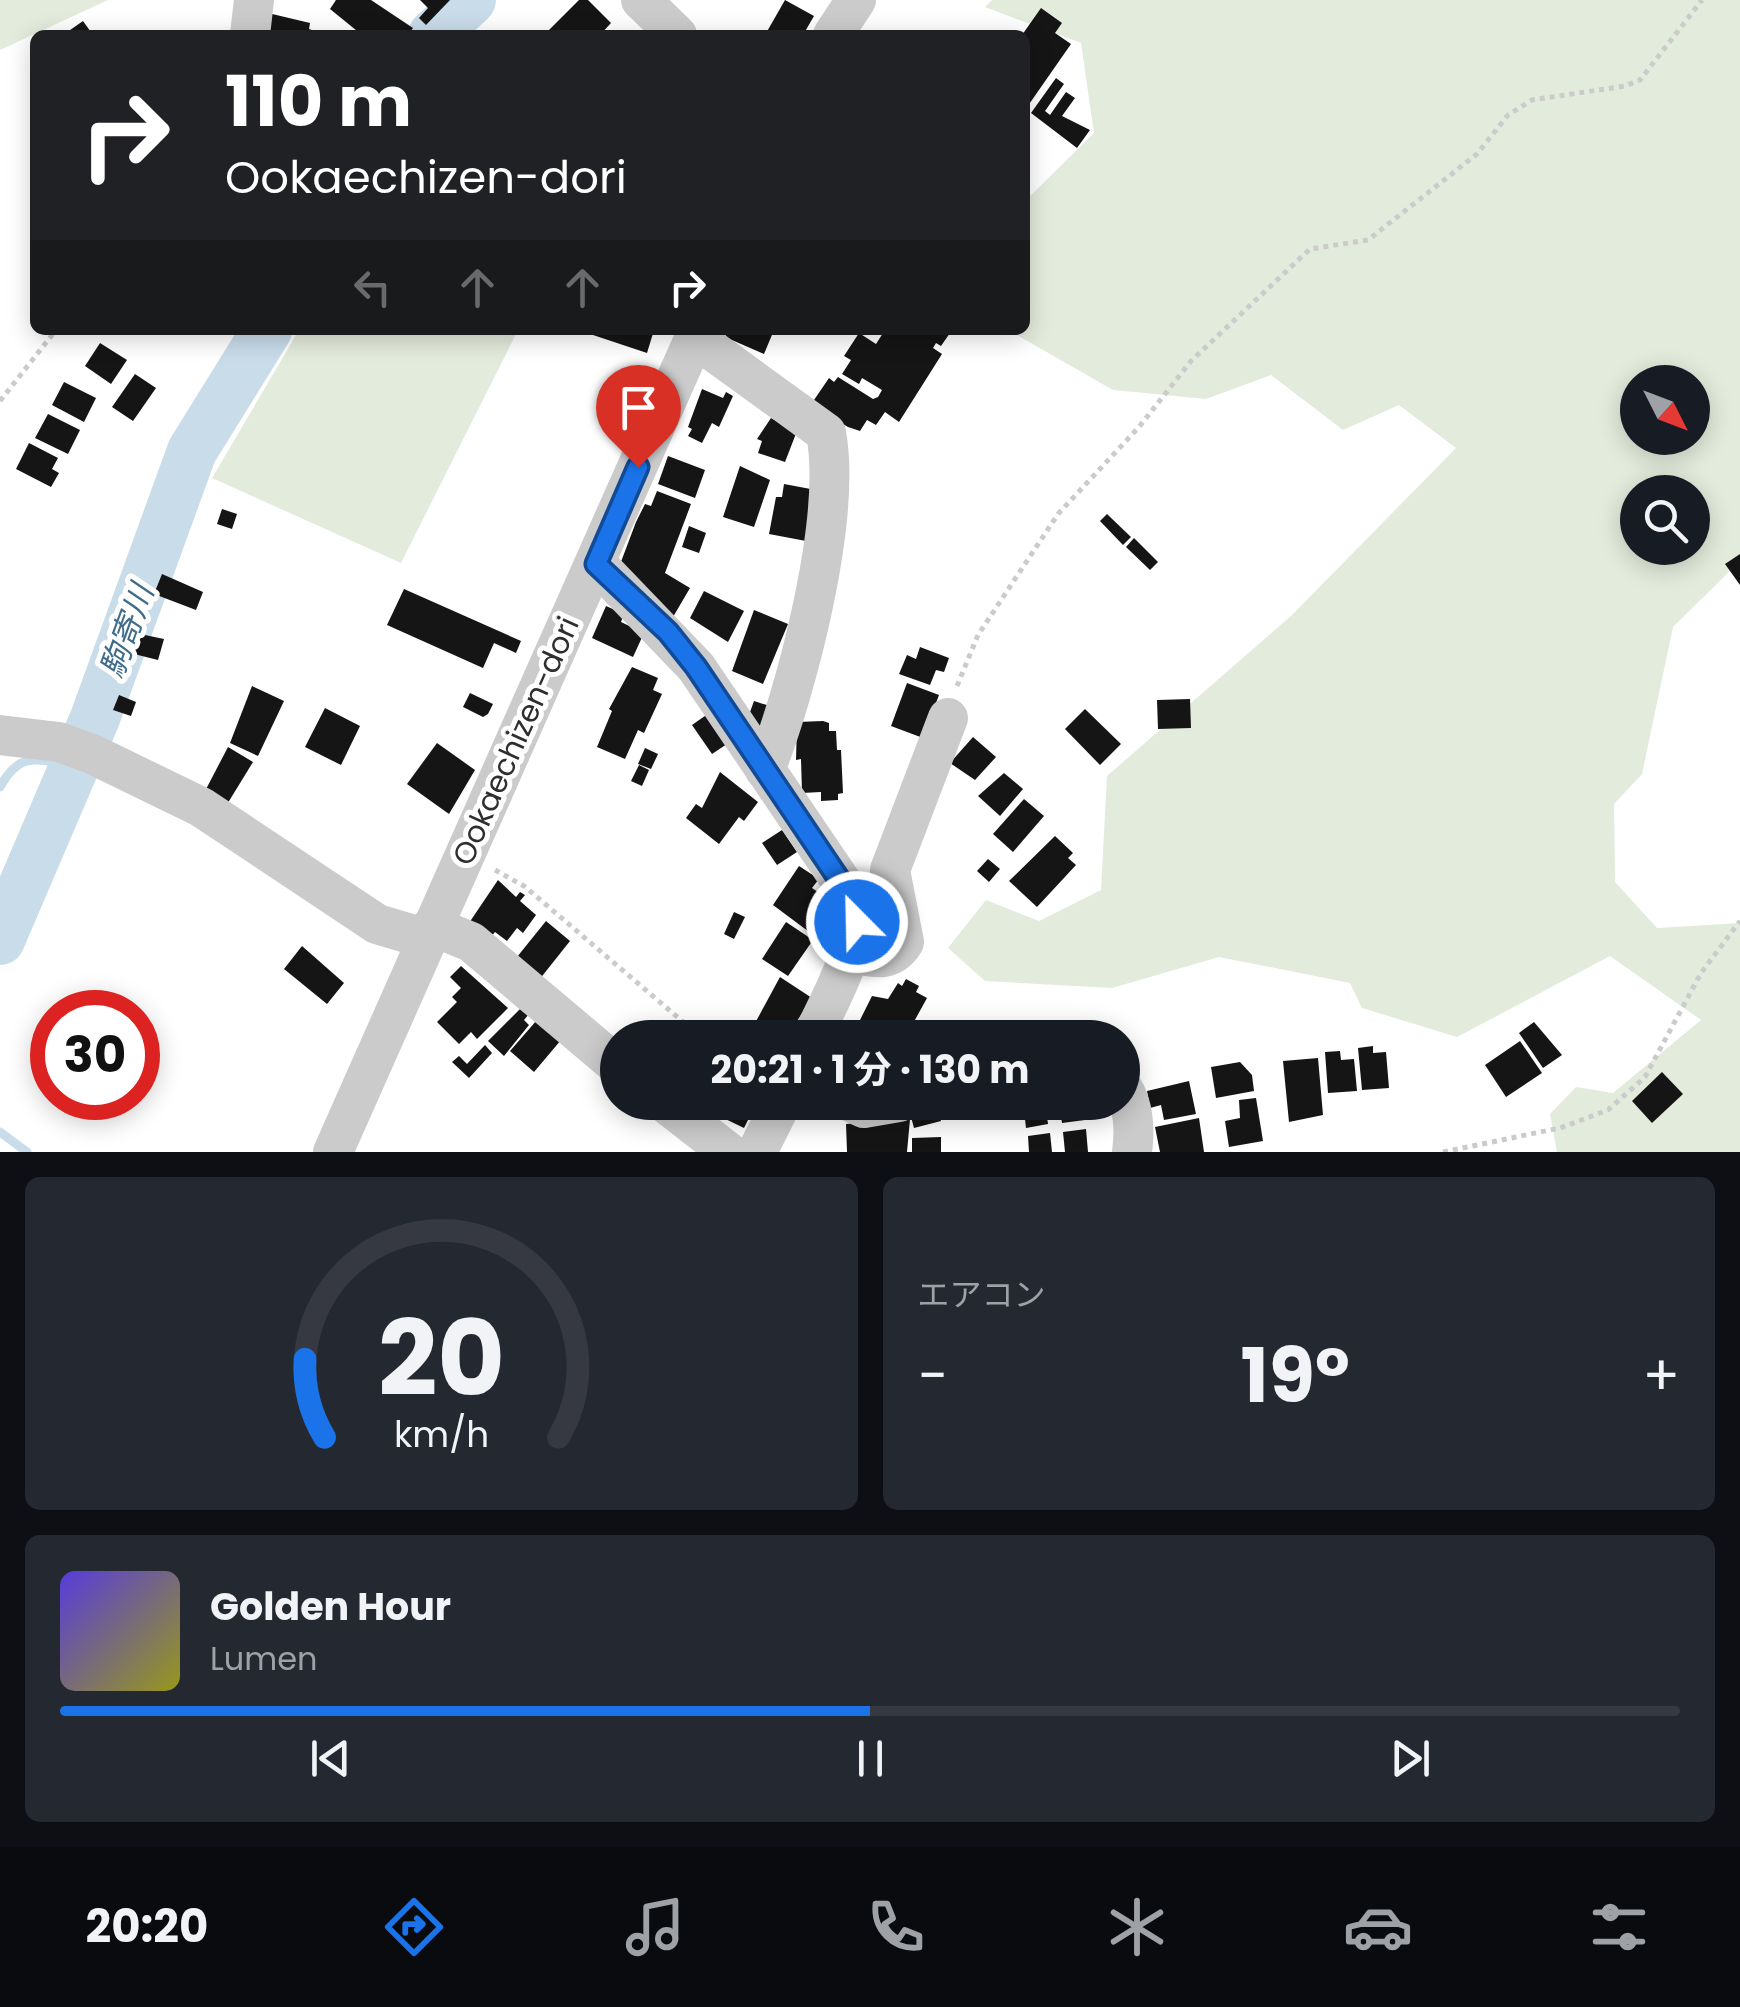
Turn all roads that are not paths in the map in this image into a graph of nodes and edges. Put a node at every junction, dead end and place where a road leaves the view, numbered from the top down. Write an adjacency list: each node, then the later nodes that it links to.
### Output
1 (254, 0): 4 (street)
2 (642, 0): 5 (street)
3 (856, 0): 6 (street)
4 (251, 30)
5 (672, 30)
6 (837, 30)
7 (696, 335): 9 (street, Ookaechizen-dori)
8 (697, 335): 12 (street)
9 (596, 564): 12 (street); 13 (street, Ookaechizen-dori)
10 (948, 718): 14 (street)
11 (0, 735): 13 (street)
12 (765, 770): 14 (street)
13 (430, 933): 16 (street); 21 (street, Ookaechizen-dori)
14 (850, 953): 15 (street)
15 (820, 1020)
16 (600, 1051)
17 (697, 1120): 20 (street)
18 (771, 1120): 20 (street)
19 (1132, 1120): 22 (street)
20 (753, 1151)
21 (333, 1152)
22 (1132, 1152)

